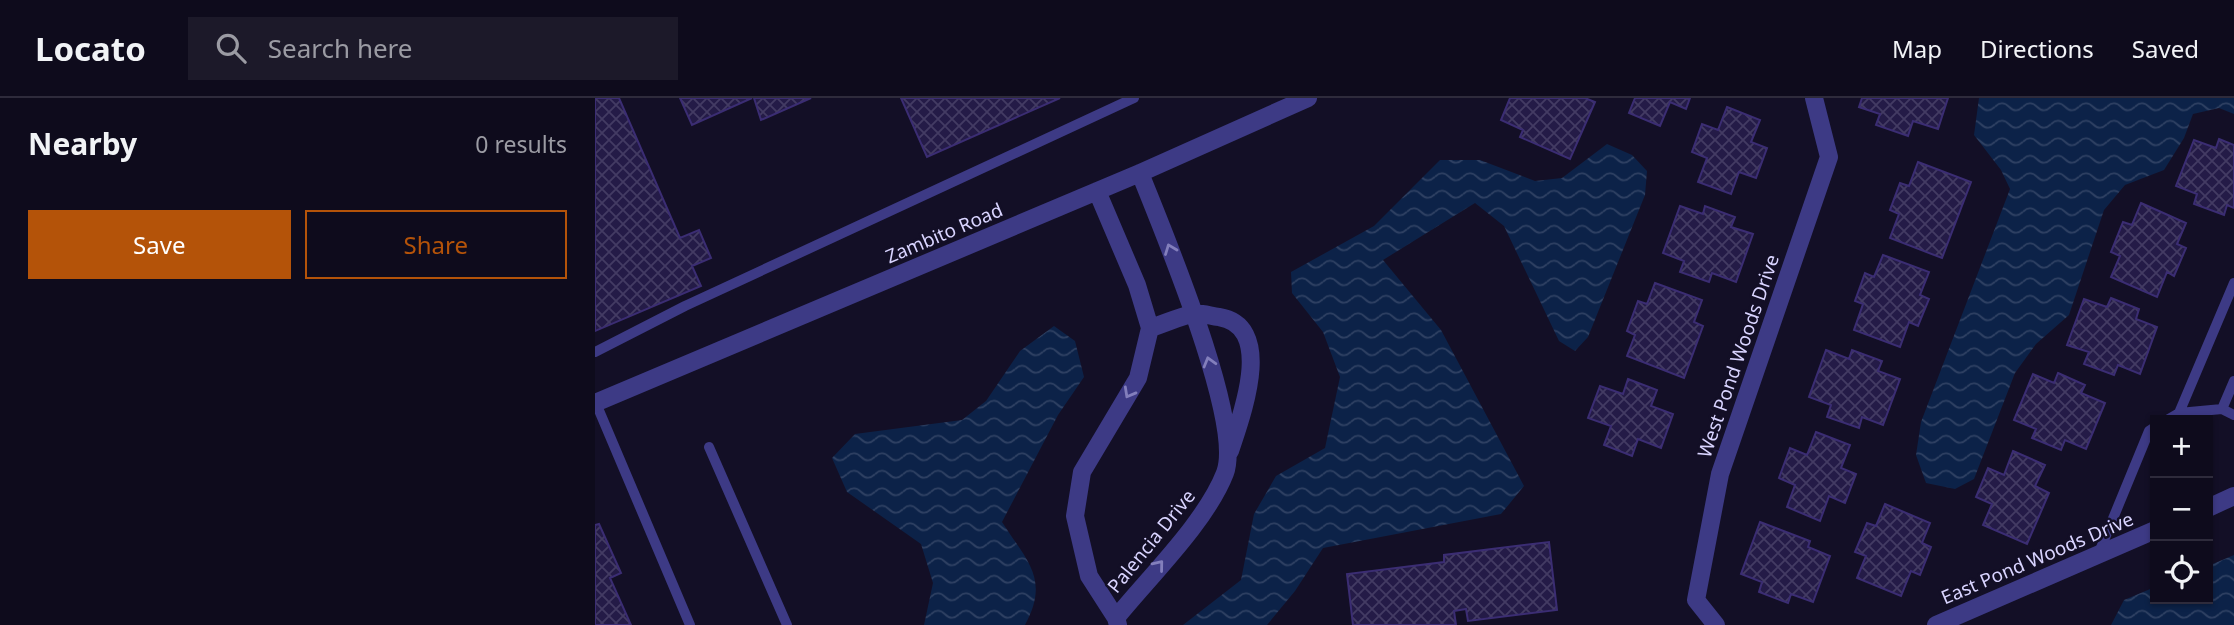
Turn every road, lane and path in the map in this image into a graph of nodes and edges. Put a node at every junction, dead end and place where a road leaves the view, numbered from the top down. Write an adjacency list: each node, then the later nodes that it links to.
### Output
1 (1134, 98): 9 (lane)
2 (1308, 98): 4 (street, Zambito Road)
3 (1814, 98): 26 (street, West Pond Woods Drive)
4 (1140, 173): 5 (street, Zambito Road); 7 (street, Palencia Drive, one-way to 4)
5 (1097, 191): 8 (street); 11 (street, Zambito Road)
6 (2234, 283): 13 (lane)
7 (1194, 313): 8 (street, Palencia Drive); 18 (street, Palencia Drive, one-way to 7); 18 (street, Palencia Drive)
8 (1150, 328): 23 (street, Palencia Drive, one-way to 23)
9 (595, 352)
10 (2234, 382): 12 (lane)
11 (595, 403): 24 (lane)
12 (2222, 409): 13 (lane); 15 (lane)
13 (2179, 413): 14 (lane)
14 (2176, 415)
15 (2234, 415)
16 (2150, 430): 22 (lane)
17 (709, 447): 25 (lane)
18 (1230, 450): 23 (street, Palencia Drive, one-way to 18)
19 (2234, 496): 20 (street)
20 (2213, 506)
21 (2150, 532): 22 (street, East Pond Woods Drive)
22 (2098, 555): 27 (street, East Pond Woods Drive)
23 (1117, 621)
24 (690, 625)
25 (786, 625)
26 (1716, 625)
27 (1936, 625)

